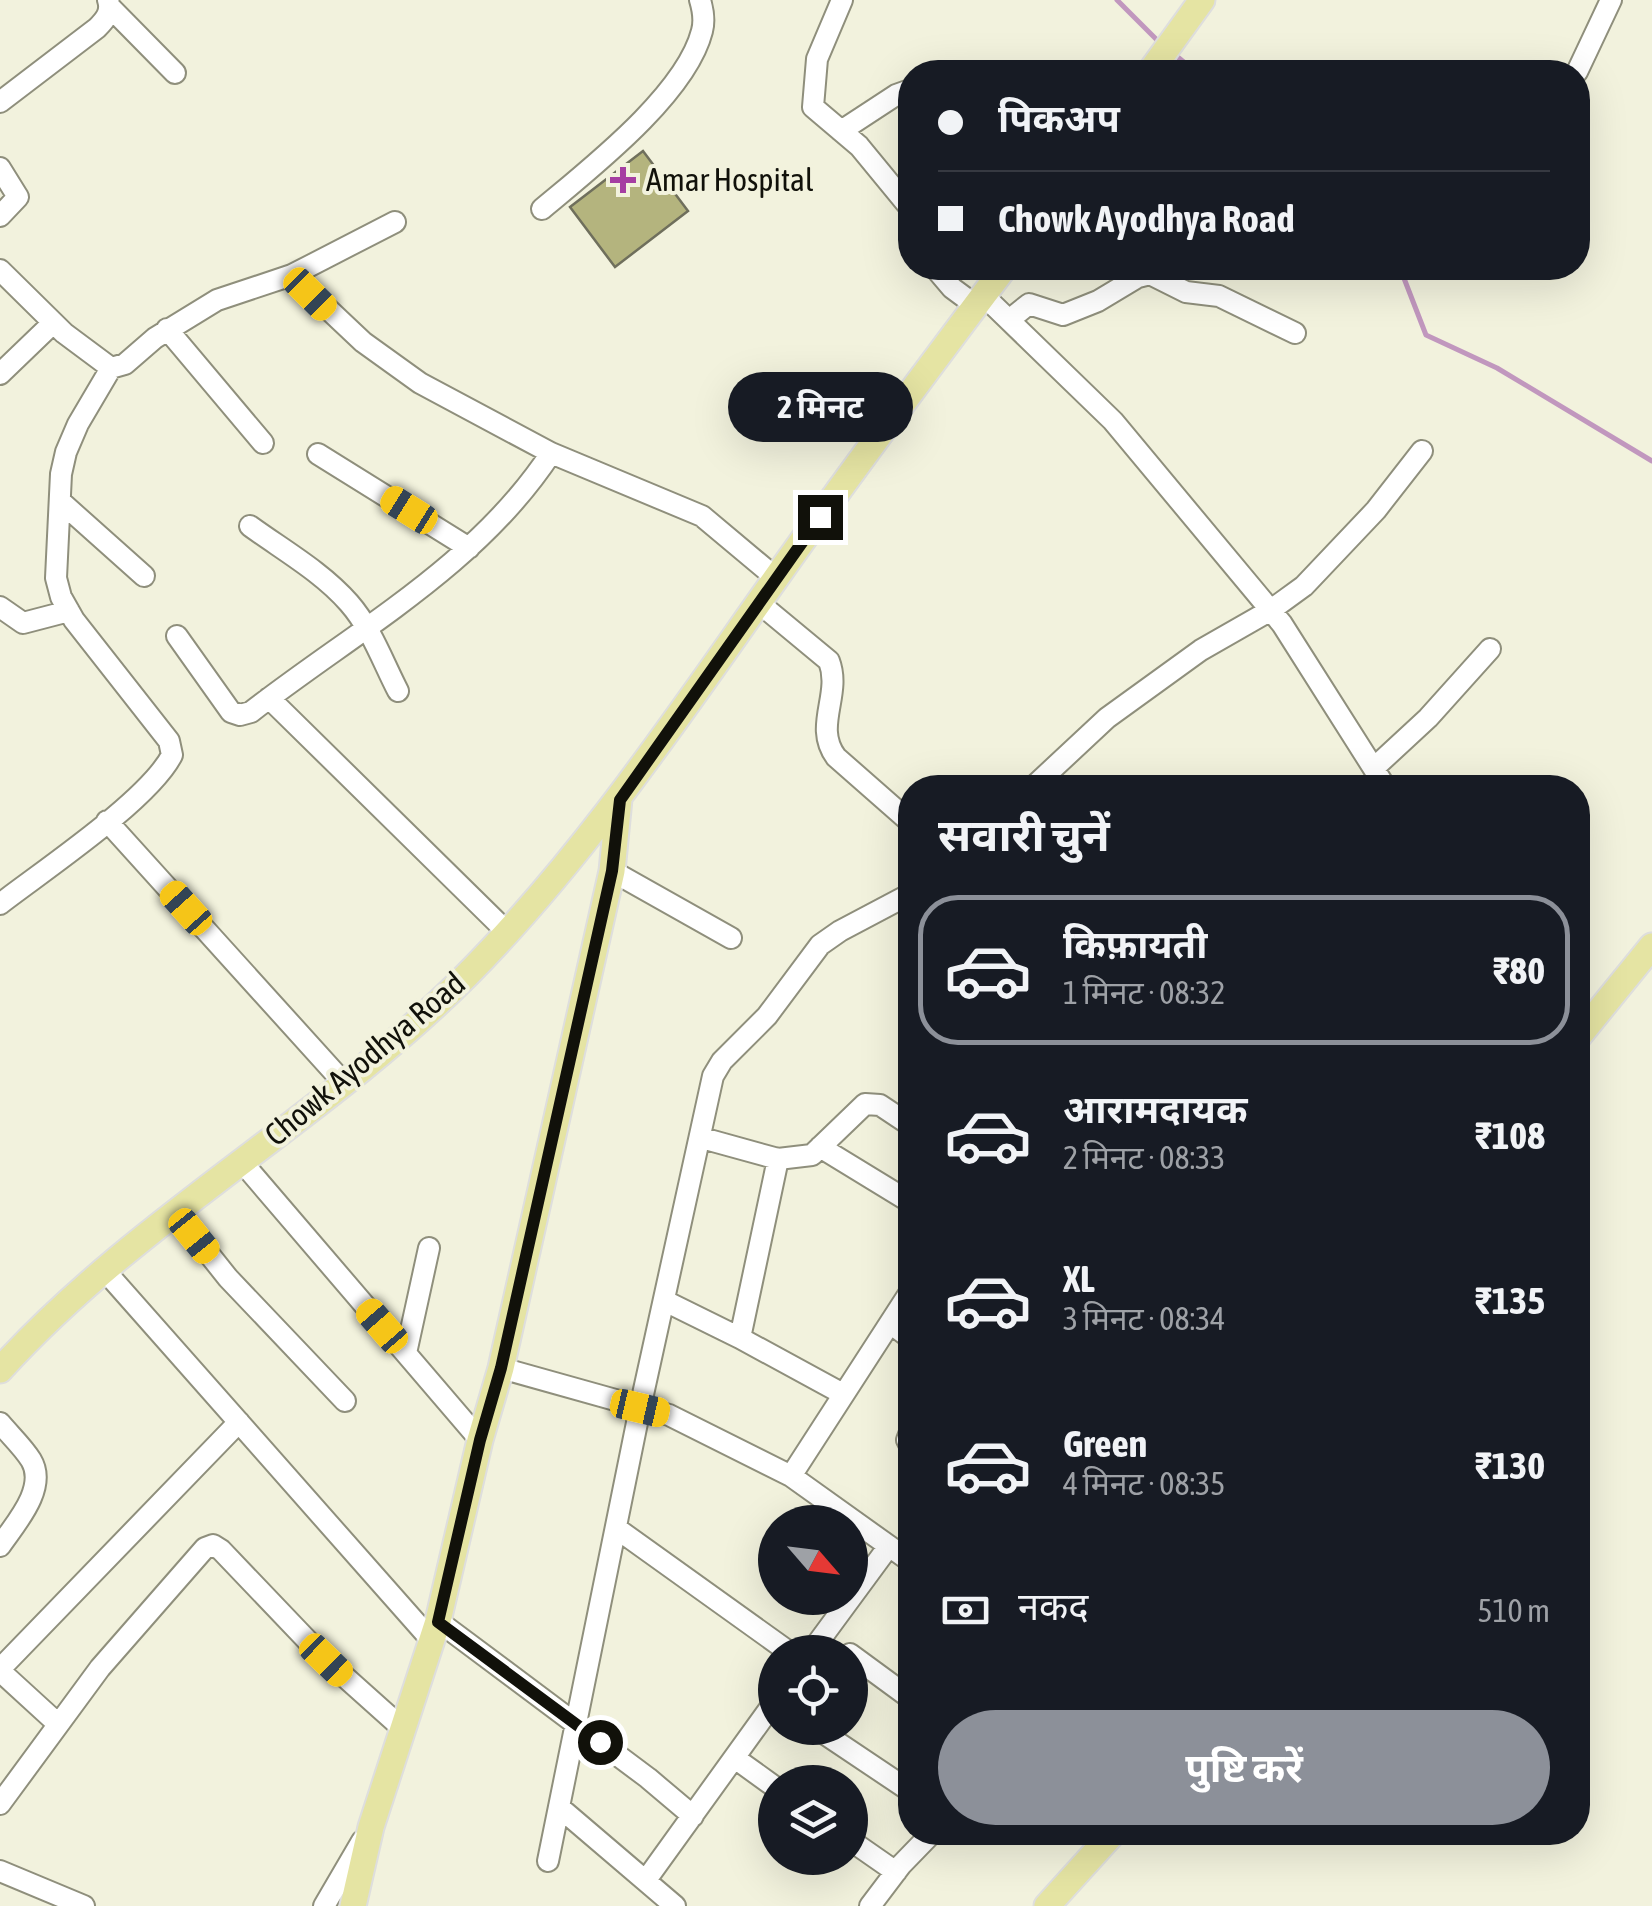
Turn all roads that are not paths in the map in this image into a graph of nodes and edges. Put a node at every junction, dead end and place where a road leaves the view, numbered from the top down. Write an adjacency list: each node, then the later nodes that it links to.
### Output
1 (700, 0): 14 (street)
2 (842, 0): 11 (street)
3 (1611, 0): 7 (street)
4 (109, 3): 8 (street); 10 (street)
5 (1198, 6): 6 (main road)
6 (1160, 60)
7 (1583, 60)
8 (175, 73)
9 (898, 94): 11 (street)
10 (0, 102)
11 (841, 131): 13 (street)
12 (0, 168): 15 (street)
13 (898, 187)
14 (542, 209)
15 (0, 216)
16 (394, 222): 18 (street)
17 (0, 270): 25 (street)
18 (292, 275): 26 (street); 32 (street)
19 (945, 280): 23 (street)
20 (995, 280): 23 (main road, Chowk Ayodhya Road)
21 (1132, 280): 24 (street)
22 (1162, 280): 27 (street)
23 (979, 300): 24 (street); 38 (main road, Chowk Ayodhya Road)
24 (1009, 320): 41 (street)
25 (53, 323): 28 (street); 29 (street)
26 (167, 329): 28 (street); 30 (street)
27 (1296, 333)
28 (111, 368): 34 (street)
29 (0, 374)
30 (263, 443)
31 (1422, 451): 41 (street)
32 (551, 453): 36 (street); 38 (street)
33 (318, 454): 36 (street)
34 (60, 501): 37 (street); 42 (street)
35 (250, 526): 43 (street)
36 (469, 548): 43 (street)
37 (144, 576)
38 (776, 578): 39 (main road, Chowk Ayodhya Road)
39 (759, 603): 51 (main road, Chowk Ayodhya Road); 52 (street)
40 (0, 608): 42 (street)
41 (1271, 610): 48 (street); 49 (street)
42 (69, 611): 53 (street)
43 (366, 628): 46 (street); 47 (street)
44 (177, 636): 47 (street)
45 (1490, 649): 48 (street)
46 (398, 691)
47 (269, 698): 57 (street)
48 (1375, 767): 50 (street)
49 (1046, 775)
50 (1379, 775)
51 (620, 800): 54 (main road); 57 (main road, Chowk Ayodhya Road)
52 (898, 811)
53 (106, 821): 56 (street); 61 (street)
54 (612, 871): 58 (street); 77 (main road)
55 (898, 900): 63 (street)
56 (0, 904)
57 (506, 931): 61 (main road, Chowk Ayodhya Road)
58 (731, 938)
59 (1652, 946): 60 (main road)
60 (1590, 1022)
61 (344, 1082): 66 (main road, Chowk Ayodhya Road)
62 (898, 1117): 64 (street)
63 (702, 1138): 65 (street); 71 (street)
64 (820, 1147): 65 (street); 67 (street)
65 (778, 1160): 75 (street)
66 (242, 1162): 68 (main road, Chowk Ayodhya Road); 76 (street)
67 (898, 1195)
68 (177, 1214): 70 (main road, Chowk Ayodhya Road); 80 (street)
69 (429, 1248): 76 (street)
70 (106, 1272): 78 (main road, Chowk Ayodhya Road); 82 (street)
71 (664, 1302): 75 (street); 81 (street)
72 (898, 1310): 73 (street)
73 (890, 1322): 74 (street); 79 (street)
74 (898, 1328)
75 (740, 1338): 79 (street)
76 (406, 1353): 84 (street)
77 (501, 1368): 81 (street); 84 (main road)
78 (0, 1370)
79 (842, 1394): 85 (street)
80 (345, 1401)
81 (640, 1408): 85 (street); 86 (street)
82 (239, 1422): 90 (street); 94 (street)
83 (0, 1423): 87 (street)
84 (480, 1440): 90 (main road)
85 (791, 1476): 88 (street)
86 (616, 1528): 91 (street); 97 (street)
87 (0, 1546)
88 (889, 1546): 89 (street); 92 (street)
89 (898, 1552)
90 (435, 1632): 97 (street); 99 (main road)
91 (765, 1635)
92 (824, 1635)
93 (868, 1667): 95 (street)
94 (0, 1670): 96 (street)
95 (898, 1689)
96 (58, 1724): 99 (street); 104 (street)
97 (576, 1724): 105 (street); 106 (street)
98 (758, 1726): 101 (street)
99 (402, 1728): 107 (main road)
100 (841, 1745): 103 (street)
101 (736, 1759): 102 (street); 106 (street)
102 (758, 1774)
103 (898, 1783)
104 (0, 1804)
105 (560, 1807): 111 (street); 114 (street)
106 (692, 1816): 114 (street)
107 (371, 1827): 116 (street); 117 (main road)
108 (920, 1845): 113 (street)
109 (1102, 1845): 120 (main road)
110 (868, 1853): 113 (street)
111 (548, 1861)
112 (0, 1871): 115 (street)
113 (896, 1872): 119 (street)
114 (646, 1880): 118 (street)
115 (84, 1906)
116 (324, 1906)
117 (352, 1906)
118 (675, 1906)
119 (870, 1906)
120 (1047, 1906)

